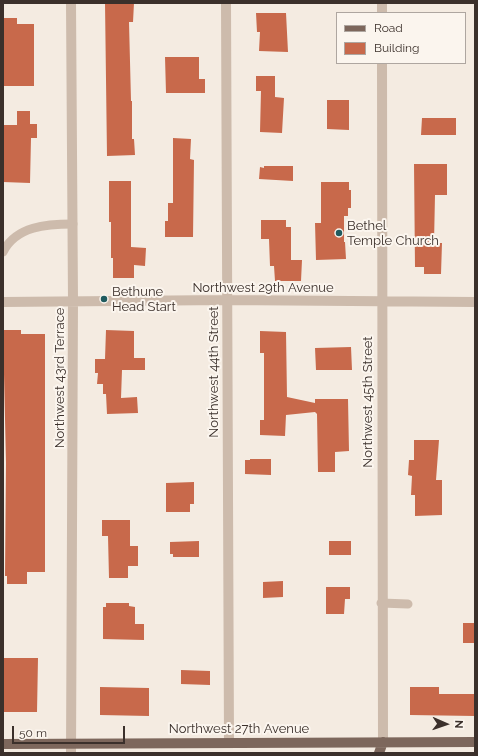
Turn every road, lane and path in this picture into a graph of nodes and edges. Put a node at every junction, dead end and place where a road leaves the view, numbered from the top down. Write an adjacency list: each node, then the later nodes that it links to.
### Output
1 (71, 3): 4 (street, Northwest 43rd Terrace)
2 (226, 3): 6 (street, Northwest 44th Street)
3 (382, 64): 8 (street, Northwest 45th Street)
4 (73, 224): 5 (lane); 7 (street, Northwest 43rd Terrace)
5 (3, 252)
6 (226, 300): 7 (street, Northwest 29th Avenue); 8 (street, Northwest 29th Avenue); 13 (street, Northwest 44th Street)
7 (73, 301): 9 (street, Northwest 29th Avenue); 17 (street, Northwest 43rd Terrace)
8 (382, 301): 10 (street, Northwest 29th Avenue); 11 (street, Northwest 45th Street)
9 (3, 302)
10 (475, 302)
11 (381, 603): 12 (lane); 14 (street, Northwest 45th Street)
12 (408, 604)
13 (229, 742): 14 (main road, Northwest 27th Avenue); 17 (main road, Northwest 27th Avenue)
14 (382, 742): 15 (main road, Northwest 27th Avenue); 18 (main road)
15 (475, 742)
16 (3, 744): 17 (main road, Northwest 27th Avenue)
17 (71, 748)
18 (379, 753)

